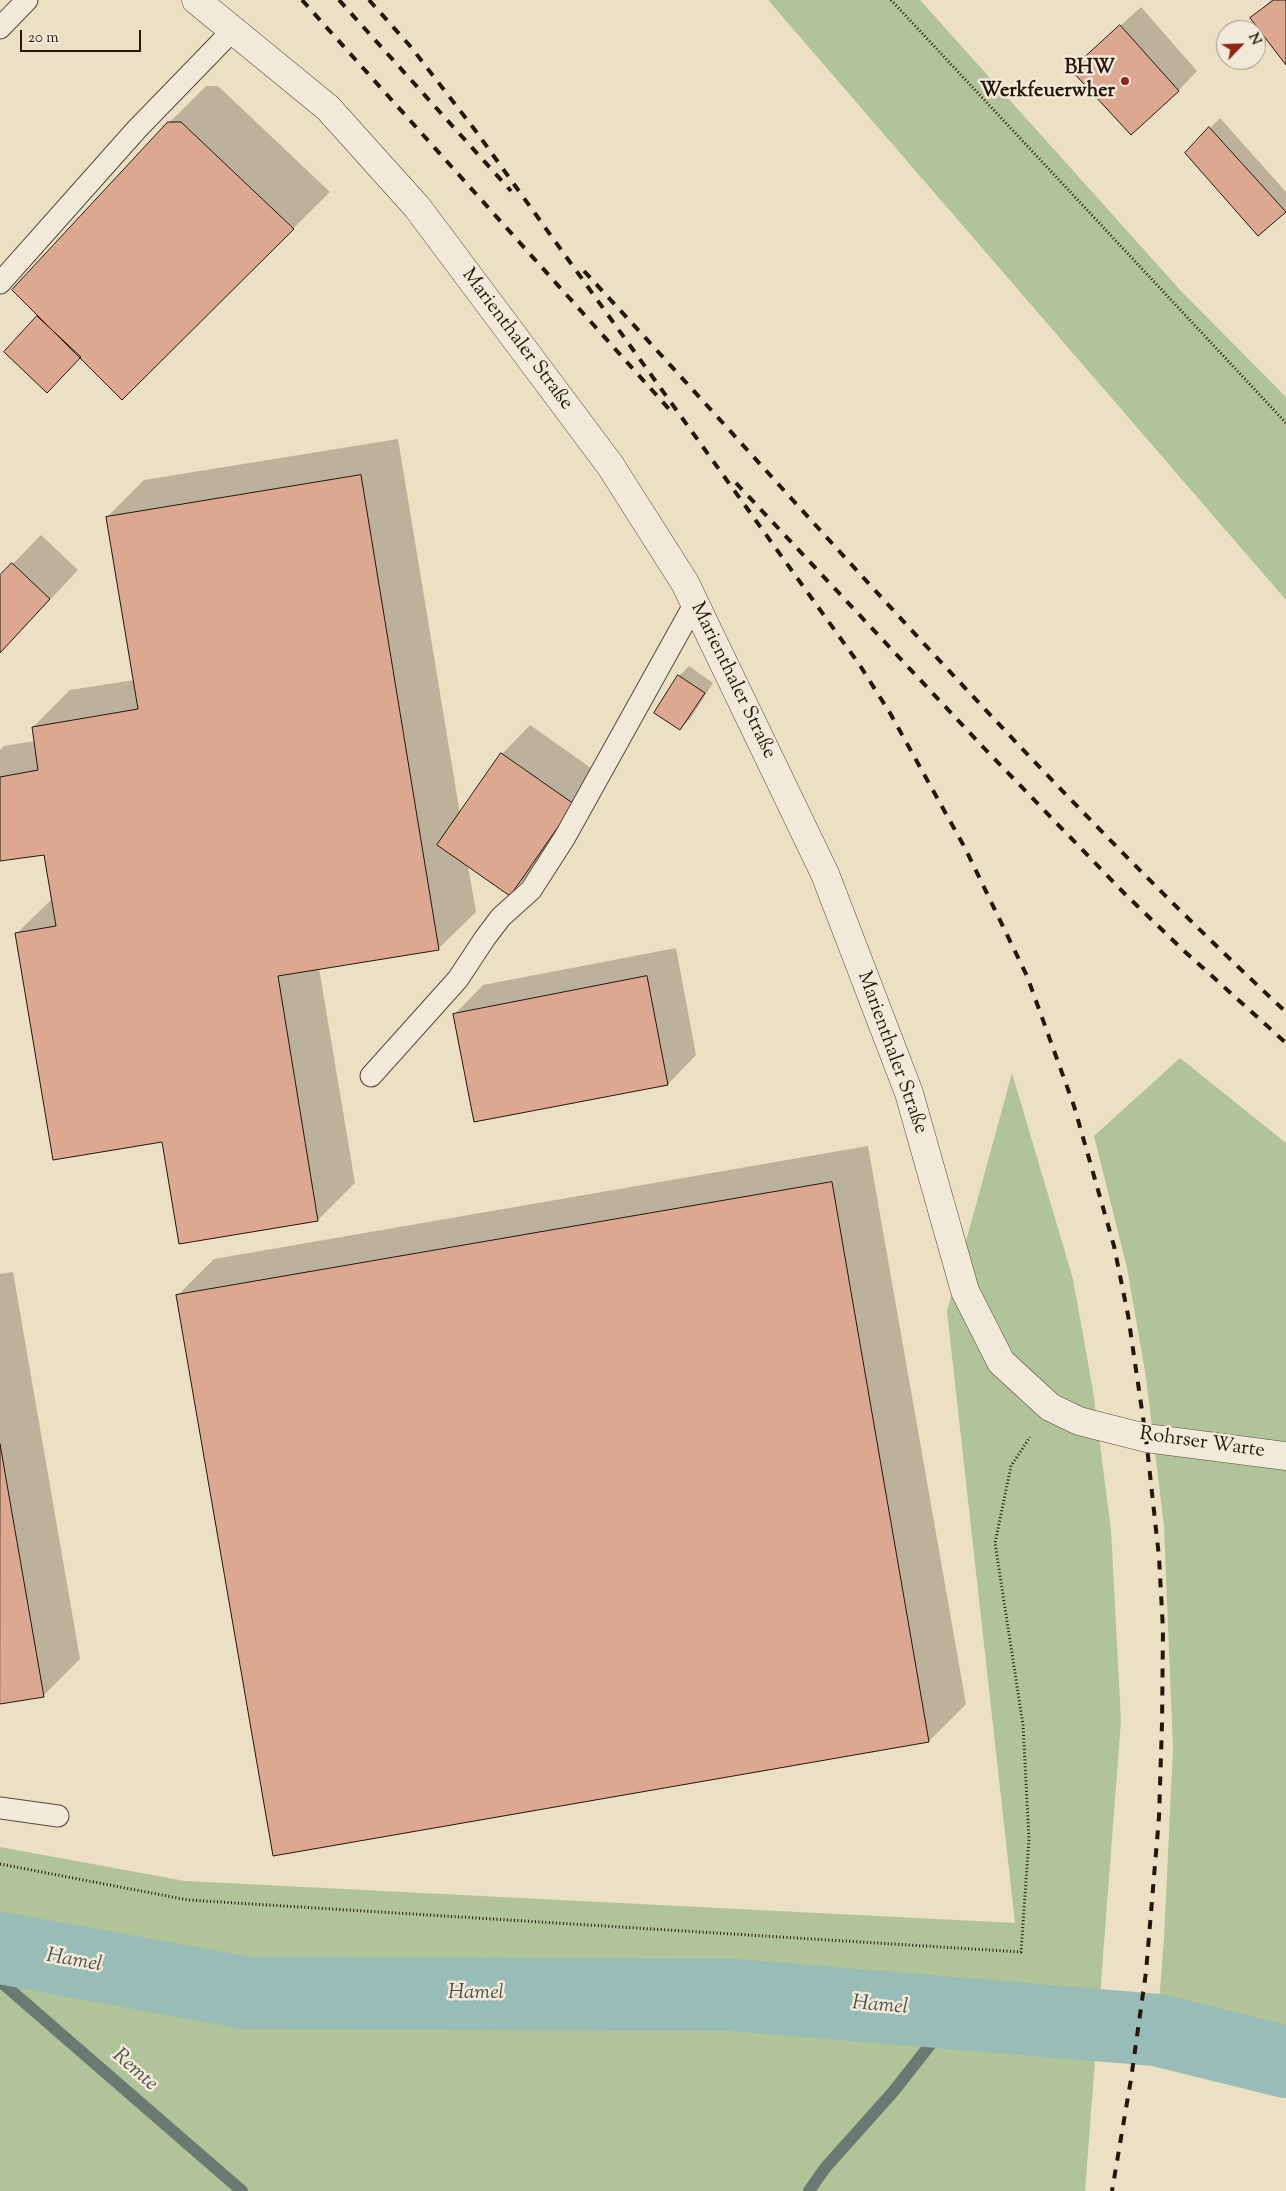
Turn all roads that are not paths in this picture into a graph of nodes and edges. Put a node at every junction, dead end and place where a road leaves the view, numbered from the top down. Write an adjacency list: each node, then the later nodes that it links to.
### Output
1 (27, 0): 3 (lane)
2 (196, 0): 4 (street, Marienthaler Straße)
3 (0, 28)
4 (233, 30): 5 (lane); 6 (street, Marienthaler Straße)
5 (0, 283)
6 (695, 603): 7 (lane); 8 (street, Marienthaler Straße)
7 (371, 1076)
8 (1118, 1432): 9 (street, Rohrser Warte)
9 (1286, 1456)
10 (0, 1808): 11 (lane)
11 (58, 1816)

